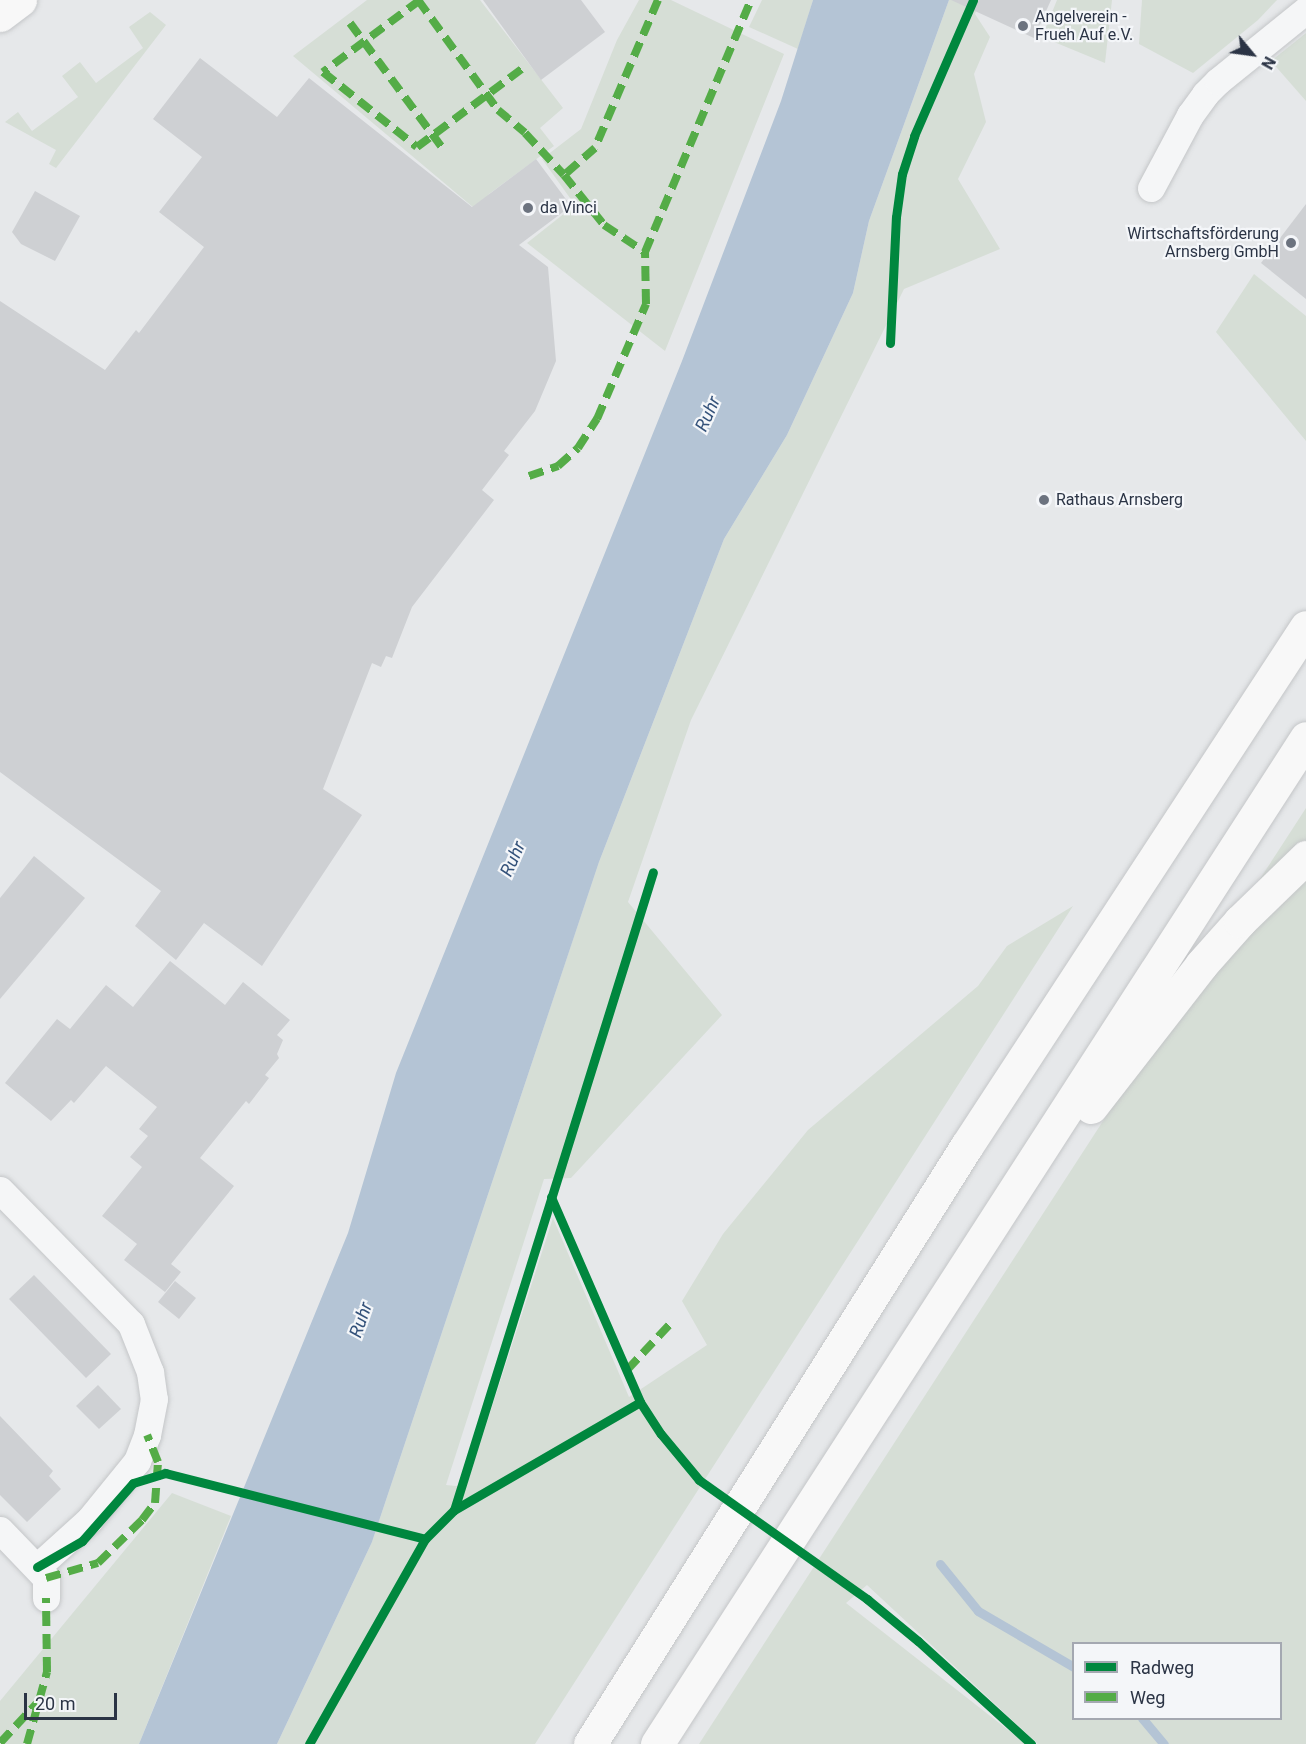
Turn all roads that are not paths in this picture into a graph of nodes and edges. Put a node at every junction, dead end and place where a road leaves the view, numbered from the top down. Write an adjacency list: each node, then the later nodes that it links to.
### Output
1 (20, 0): 3 (main road)
2 (1306, 10): 4 (street)
3 (0, 15)
4 (1151, 188)
5 (1306, 627): 13 (main road)
6 (1306, 738): 9 (main road)
7 (1306, 857): 9 (main road)
8 (0, 1190): 11 (street)
9 (990, 1228): 14 (main road)
10 (0, 1530): 11 (street)
11 (37, 1567): 12 (street)
12 (46, 1598)
13 (590, 1744)
14 (657, 1744)

